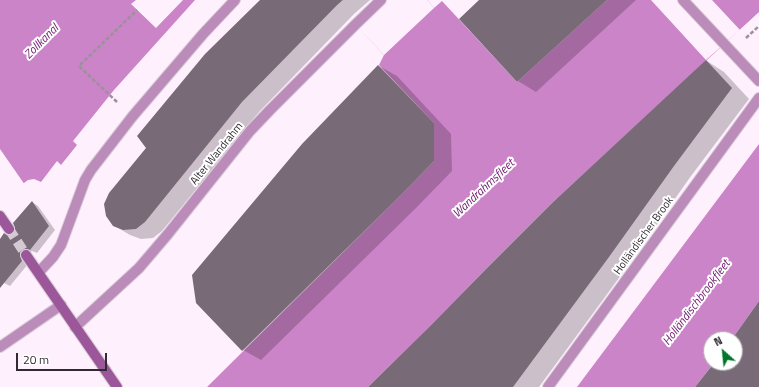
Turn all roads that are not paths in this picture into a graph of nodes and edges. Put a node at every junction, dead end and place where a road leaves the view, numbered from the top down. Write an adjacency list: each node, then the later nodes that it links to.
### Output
1 (235, 0): 9 (street)
2 (381, 0): 11 (street, Alter Wandrahm)
3 (683, 0): 4 (street)
4 (758, 77)
5 (759, 98): 14 (street, Holländischer Brook)
6 (0, 216): 7 (main road)
7 (9, 229)
8 (26, 255): 9 (main road)
9 (39, 272): 10 (main road)
10 (61, 305): 11 (main road); 12 (street)
11 (75, 327): 13 (main road)
12 (0, 347)
13 (117, 387)
14 (548, 387)

